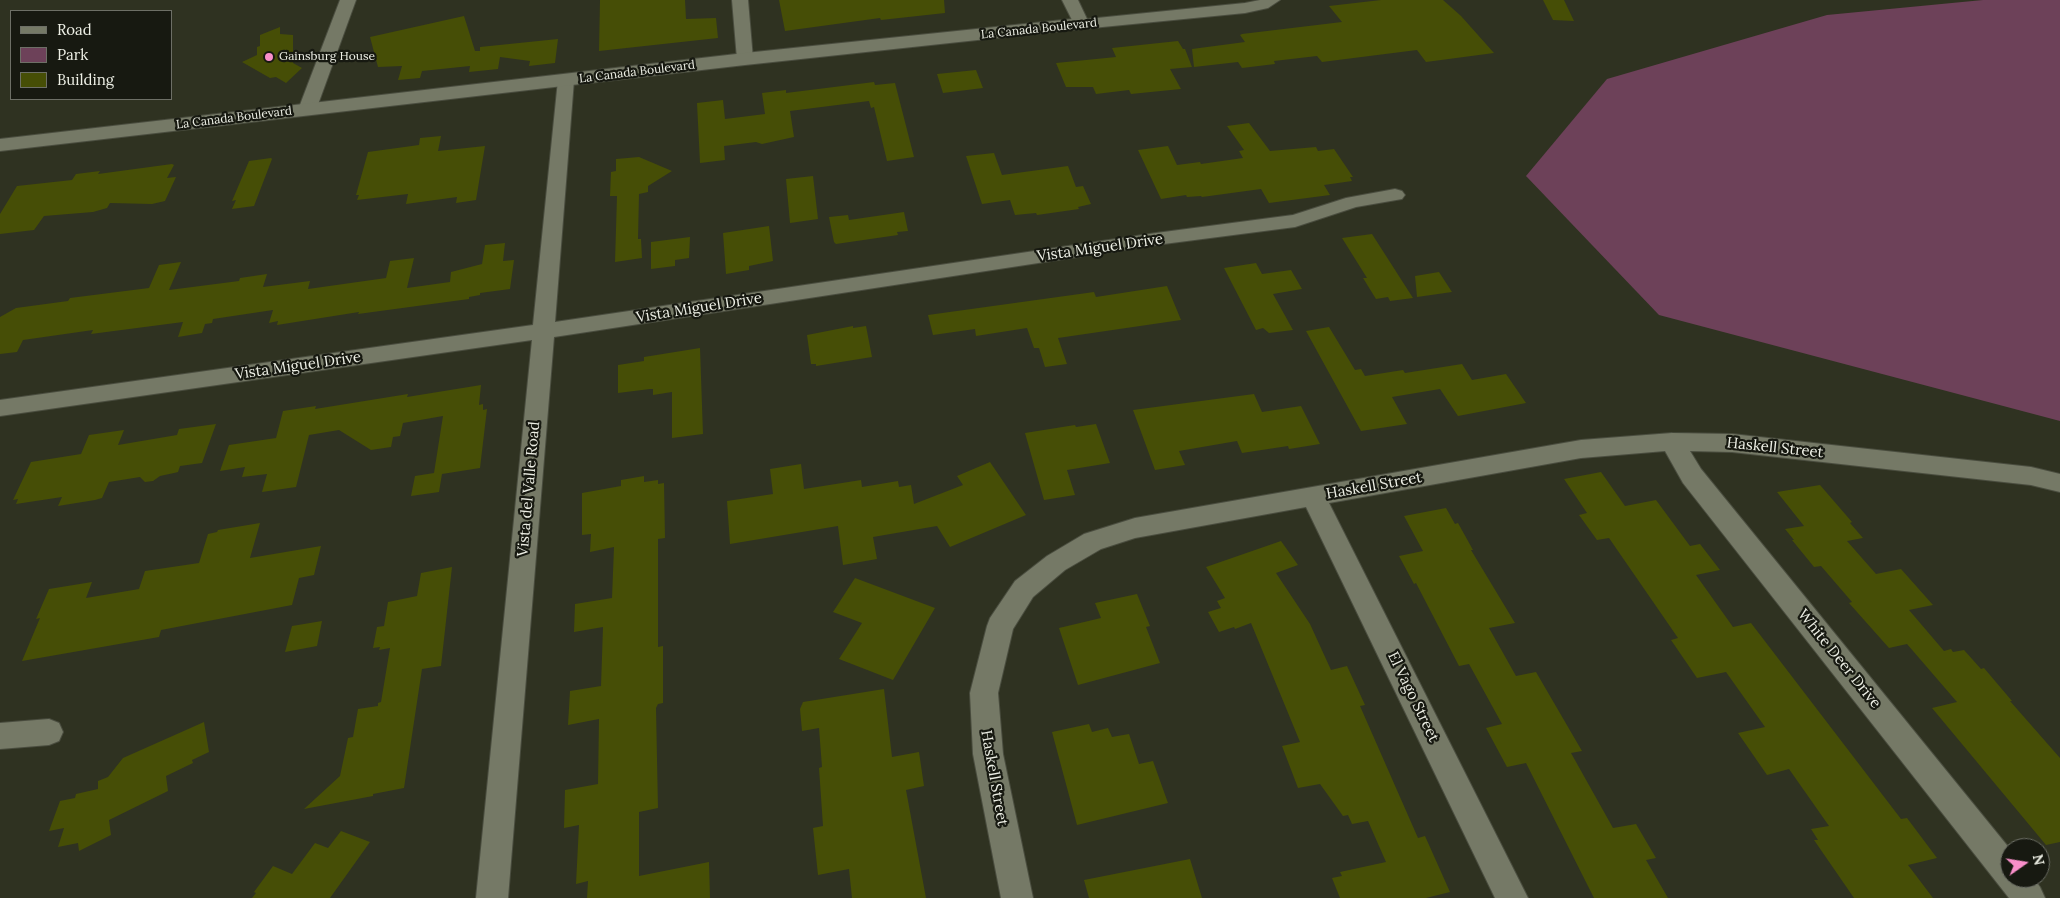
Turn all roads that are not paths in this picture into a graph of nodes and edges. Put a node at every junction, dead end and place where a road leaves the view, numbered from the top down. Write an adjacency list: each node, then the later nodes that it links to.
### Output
1 (348, 0): 8 (street)
2 (740, 0): 6 (street)
3 (1070, 0): 5 (street)
4 (1272, 0): 5 (street, La Canada Boulevard)
5 (1082, 24): 6 (street, La Canada Boulevard)
6 (745, 60): 7 (street, La Canada Boulevard)
7 (566, 80): 8 (street, La Canada Boulevard); 11 (street, Vista del Valle Road)
8 (307, 110): 9 (street, La Canada Boulevard)
9 (0, 145)
10 (1395, 195): 11 (street, Vista Miguel Drive)
11 (544, 331): 12 (street, Vista Miguel Drive); 20 (street, Vista del Valle Road)
12 (0, 408)
13 (1672, 442): 14 (street, Haskell Street); 15 (street, Haskell Street); 18 (street, White Deer Drive)
14 (2060, 483)
15 (1313, 497): 21 (street, Haskell Street); 22 (street, El Vago Street)
16 (49, 732): 17 (street)
17 (0, 736)
18 (2000, 861)
19 (2021, 888): 23 (street)
20 (492, 898)
21 (1017, 898)
22 (1512, 898)
23 (2029, 898)

